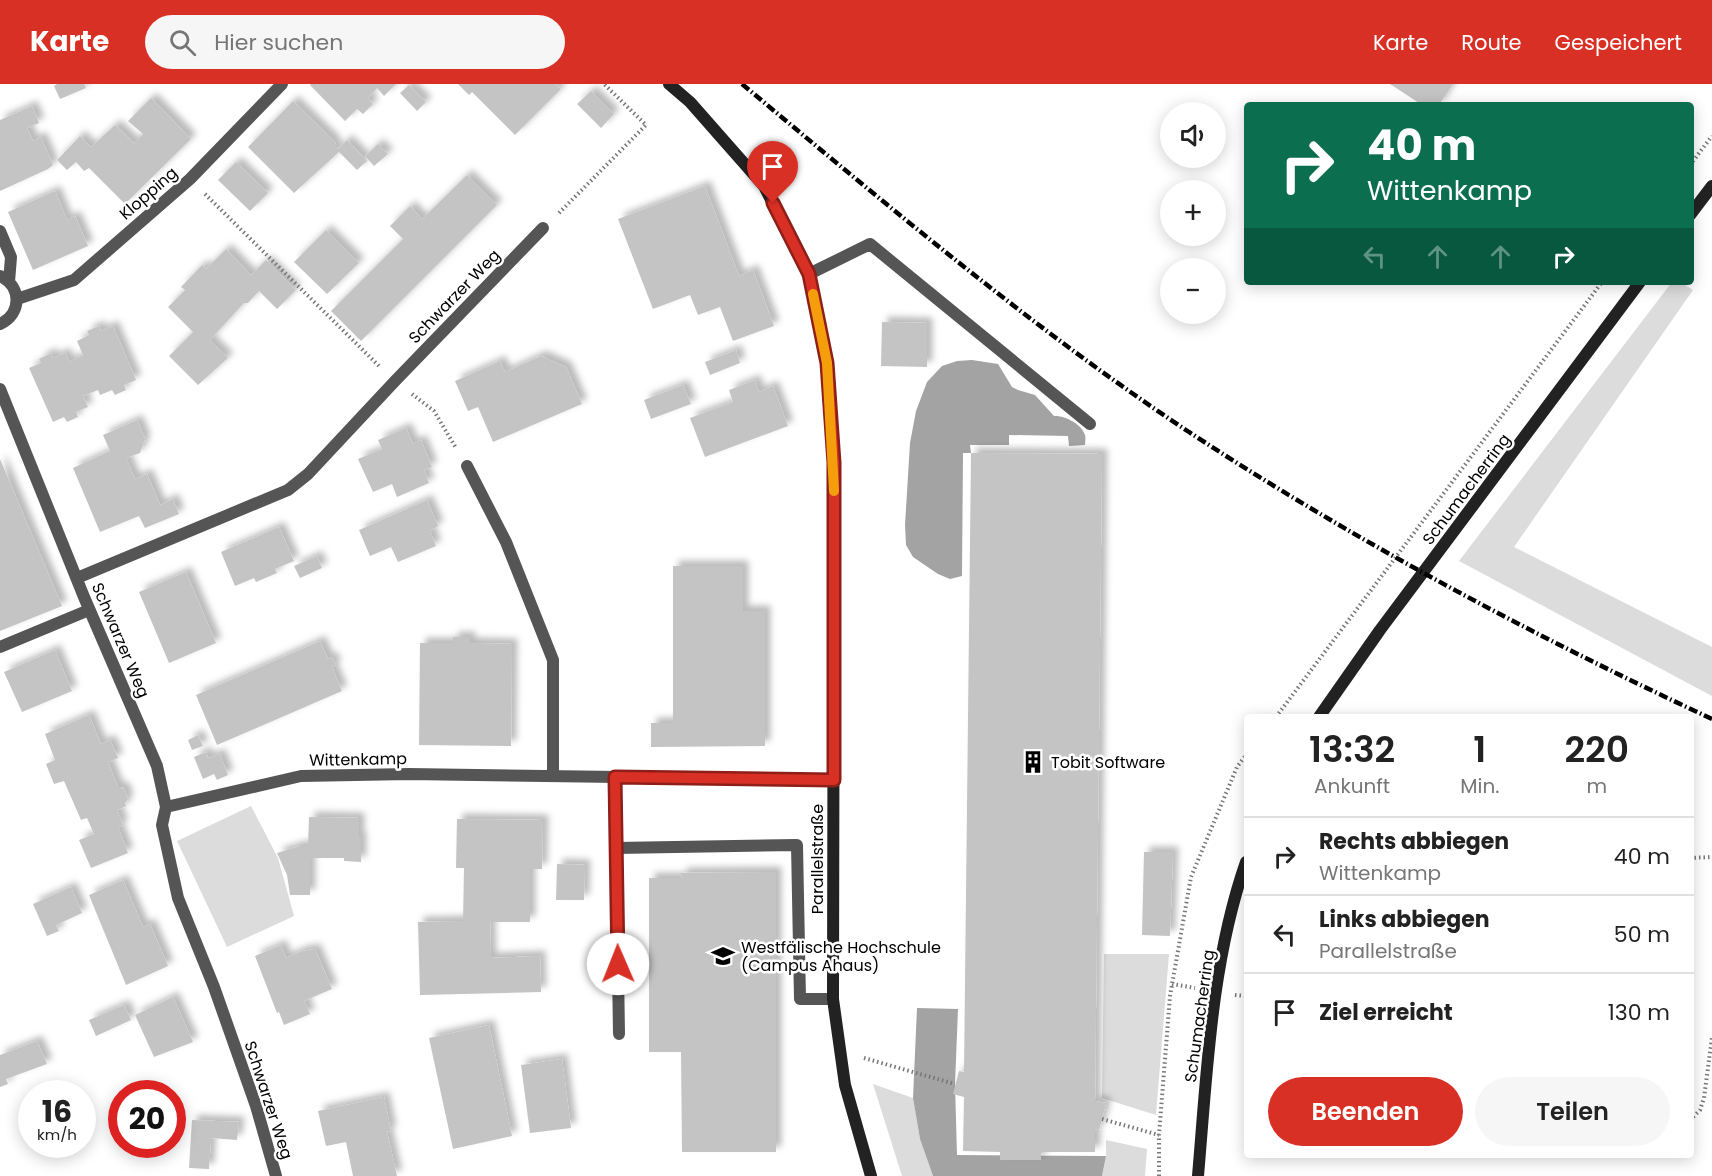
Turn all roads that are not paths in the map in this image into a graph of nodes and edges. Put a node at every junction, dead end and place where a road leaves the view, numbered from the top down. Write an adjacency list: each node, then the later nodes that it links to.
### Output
1 (282, 84): 10 (street, Klopping)
2 (669, 84): 7 (main road, Parallelstraße)
3 (1712, 186): 4 (main road)
4 (1694, 210)
5 (543, 228): 15 (street, Schwarzer Weg)
6 (0, 231): 8 (street)
7 (809, 274): 13 (street); 21 (main road, Parallelstraße)
8 (5, 279): 10 (street)
9 (1638, 285): 18 (main road, Schumacherring)
10 (17, 299): 11 (street)
11 (0, 324)
12 (0, 388): 15 (street)
13 (1090, 424)
14 (467, 466): 19 (street)
15 (77, 578): 16 (street, Schwarzer Weg)
16 (89, 610): 17 (street); 22 (street, Schwarzer Weg)
17 (0, 648)
18 (1321, 714)
19 (553, 776): 20 (street, Wittenkamp); 22 (street, Wittenkamp)
20 (615, 777): 21 (street, Wittenkamp); 23 (street)
21 (834, 780): 25 (main road, Parallelstraße)
22 (166, 807): 27 (street, Schwarzer Weg)
23 (616, 848): 25 (street); 26 (street)
24 (1244, 868): 29 (main road, Schumacherring)
25 (833, 999): 28 (main road, Parallelstraße)
26 (619, 1034)
27 (276, 1176)
28 (871, 1176)
29 (1198, 1176)

